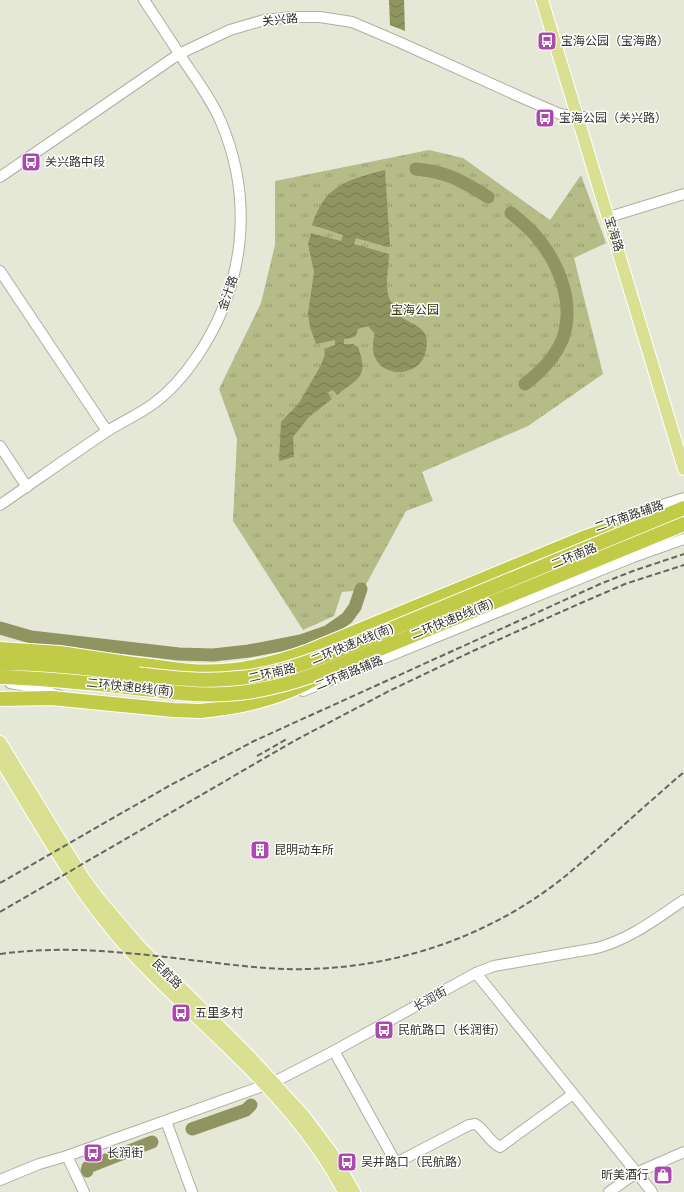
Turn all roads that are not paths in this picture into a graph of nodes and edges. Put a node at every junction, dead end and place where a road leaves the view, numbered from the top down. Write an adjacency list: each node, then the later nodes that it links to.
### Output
1 (144, 0): 4 (street, 金汁路)
2 (542, 0): 5 (main road, 宝海路)
3 (551, 0): 5 (main road, 宝海路)
4 (179, 54): 5 (street, 关兴路); 6 (street, 关兴路); 10 (street, 金汁路)
5 (581, 117): 8 (main road, 宝海路)
6 (0, 177)
7 (684, 194): 8 (street)
8 (613, 216): 11 (main road, 宝海路); 13 (main road, 宝海路)
9 (0, 271): 10 (street)
10 (107, 431): 14 (street, 金汁路)
11 (684, 442)
12 (0, 446): 14 (street)
13 (684, 469)
14 (26, 487): 16 (street, 金汁路)
15 (684, 498): 25 (street, 二环南路辅路)
16 (0, 505)
17 (684, 510): 22 (highway); 26 (main road, 二环南路); 29 (highway, 二环快速A线(南), bridge)
18 (684, 523): 21 (highway, 二环快速B线(南), bridge); 24 (main road, 二环南路)
19 (684, 529): 21 (highway, bridge)
20 (684, 539): 32 (street, 二环南路辅路)
21 (618, 551): 34 (highway, 二环快速B线(南), bridge)
22 (377, 622): 28 (highway); 29 (highway, bridge)
23 (0, 649): 28 (highway, bridge)
24 (367, 652): 30 (main road, 二环南路); 35 (highway, bridge)
25 (0, 653)
26 (0, 657)
27 (0, 663): 31 (highway, 二环快速A线(南), bridge)
28 (133, 664): 31 (highway, bridge)
29 (299, 665): 31 (highway, 二环快速A线(南), bridge)
30 (0, 678): 34 (highway, 二环快速B线(南), bridge)
31 (226, 679)
32 (0, 682)
33 (0, 687): 34 (highway, bridge)
34 (213, 694)
35 (0, 699)
36 (0, 742): 41 (main road, 民航路)
37 (0, 759): 41 (main road, 民航路)
38 (684, 900): 39 (street, 长润街)
39 (476, 973): 40 (street, 长润街); 42 (street)
40 (334, 1052): 41 (street, 长润街); 42 (street)
41 (270, 1084): 43 (street, 长润街); 50 (main road, 民航路); 51 (main road, 民航路)
42 (573, 1094): 46 (street)
43 (166, 1121): 45 (street, 长润街); 49 (street)
44 (684, 1152): 46 (street)
45 (67, 1156): 47 (street, 长润街); 48 (street)
46 (636, 1173): 52 (street); 53 (street)
47 (0, 1180)
48 (84, 1192)
49 (192, 1192)
50 (344, 1192)
51 (354, 1192)
52 (609, 1192)
53 (652, 1192)

